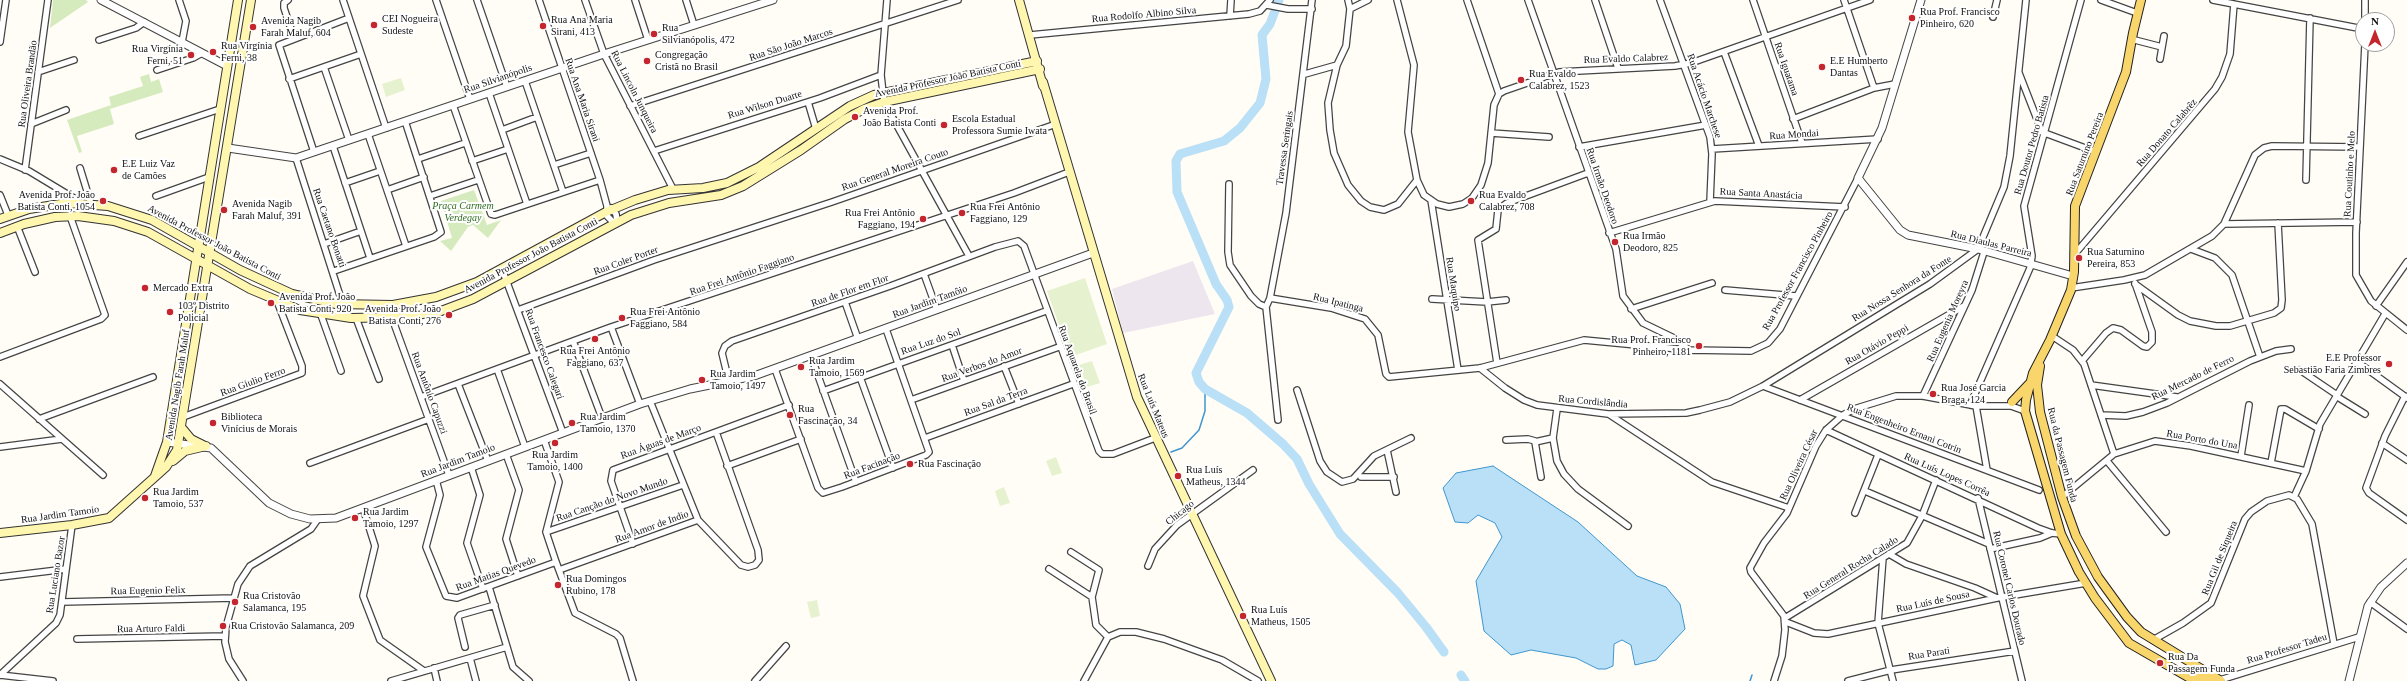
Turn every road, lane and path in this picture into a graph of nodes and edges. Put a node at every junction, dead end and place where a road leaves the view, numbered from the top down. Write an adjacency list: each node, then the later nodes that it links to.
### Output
1 (6, 0): 61 (street)
2 (48, 0): 80 (street, Rua Oliveira Brandão)
3 (101, 0): 50 (street)
4 (179, 0): 62 (street)
5 (238, 0): 74 (main road, Avenida Nagib Farah Maluf)
6 (251, 0): 88 (main road, Avenida Nagib Farah Maluf)
7 (288, 0): 57 (street)
8 (343, 0): 48 (street)
9 (436, 0): 93 (street)
10 (477, 0): 87 (street)
11 (539, 0): 76 (street, Rua Ana Maria Sirani)
12 (586, 0): 68 (street, Rua Lincoln Junqueira)
13 (635, 0): 60 (street)
14 (686, 0): 52 (street)
15 (773, 0): 52 (street, Rua Silvianópolis)
16 (887, 0): 51 (street)
17 (958, 0): 51 (street, Rua São João Marcos)
18 (1020, 0): 54 (main road, Rua Luís Mateus)
19 (1231, 0): 46 (street)
20 (1312, 0): 42 (street, Travessa Seringais)
21 (1348, 0): 43 (street)
22 (1368, 0): 43 (street)
23 (1397, 0): 147 (street)
24 (1467, 0): 92 (street)
25 (1528, 0): 81 (street, Rua Irmão Deodoro)
26 (1595, 0): 77 (street)
27 (1660, 0): 73 (street, Rua Acácio Marchese)
28 (1754, 0): 56 (street, Rua Iguatama)
29 (1844, 0): 41 (street)
30 (1870, 0): 41 (street, Rua Evaldo Calabrez)
31 (1922, 0): 86 (street, Rua Professor Francisco Pinheiro)
32 (1997, 0): 47 (street)
33 (2026, 0): 78 (street)
34 (2081, 0): 111 (street, Rua Doutor Pedro Batista)
35 (2101, 0): 45 (street)
36 (2141, 0): 45 (main road, Rua Saturnino Pereira)
37 (2213, 0): 40 (street)
38 (2365, 0): 44 (street)
39 (1268, 2): 42 (street); 46 (street, Rua Rodolfo Albino Silva)
40 (2234, 4): 49 (street); 191 (street, Rua Donato Calabrêz)
41 (1846, 8): 56 (street, Rua Evaldo Calabrez); 89 (street)
42 (1312, 9): 82 (street, Travessa Seringais)
43 (1350, 9): 72 (street)
44 (2365, 12)
45 (2137, 13): 58 (main road, Rua Saturnino Pereira)
46 (1230, 16): 54 (street, Rua Rodolfo Albino Silva)
47 (1993, 17)
48 (349, 18): 57 (street); 67 (street)
49 (2310, 18): 53 (street); 121 (street)
50 (144, 22): 59 (street); 62 (street)
51 (885, 23): 83 (street); 97 (street, Rua São João Marcos)
52 (694, 25): 60 (street, Rua Silvianópolis)
53 (2355, 26)
54 (1030, 35): 71 (main road, Rua Luís Mateus)
55 (2164, 36): 63 (street)
56 (1766, 37): 64 (street, Rua Evaldo Calabrez); 101 (street, Rua Iguatama)
57 (294, 38): 84 (street)
58 (2132, 39): 63 (street); 129 (main road, Rua Saturnino Pereira)
59 (99, 40)
60 (648, 40): 68 (street, Rua Silvianópolis)
61 (0, 42)
62 (182, 42): 66 (street)
63 (2162, 47): 69 (street)
64 (1724, 52): 73 (street, Rua Evaldo Calabrez); 120 (street)
65 (2365, 52): 123 (street, Rua Coutinho e Melo)
66 (202, 53): 74 (street); 79 (street)
67 (361, 54): 75 (street); 106 (street)
68 (604, 54): 76 (street, Rua Silvianópolis); 97 (street, Rua Lincoln Junqueira)
69 (2160, 59)
70 (74, 60): 80 (street)
71 (1038, 65): 91 (main road, Avenida Professor João Batista Conti); 95 (main road, Avenida Professor João Batista Conti); 104 (main road, Rua Luís Mateus)
72 (1337, 65): 82 (street); 147 (street)
73 (1684, 65): 77 (street, Rua Evaldo Calabrez); 105 (street, Rua Acácio Marchese)
74 (227, 66): 88 (main road); 98 (main road, Avenida Nagib Farah Maluf)
75 (324, 67): 84 (street); 115 (street)
76 (562, 68): 85 (street, Rua Silvianópolis); 130 (street, Rua Ana Maria Sirani)
77 (1618, 68): 81 (street, Rua Evaldo Calabrez)
78 (2018, 69): 111 (street); 188 (street)
79 (157, 70)
80 (38, 72): 103 (street, Rua Oliveira Brandão)
81 (1554, 72): 92 (street, Rua Evaldo Calabrez); 122 (street, Rua Irmão Deodoro)
82 (1305, 74): 211 (street, Travessa Seringais)
83 (881, 75): 91 (street); 94 (street, Rua Wilson Duarte)
84 (289, 79): 128 (street)
85 (525, 81): 87 (street, Rua Silvianópolis); 100 (street)
86 (1895, 84): 89 (street); 116 (street, Rua Professor Francisco Pinheiro)
87 (507, 87): 90 (street, Rua Silvianópolis)
88 (237, 88): 124 (main road, Avenida Nagib Farah Maluf)
89 (1874, 88): 101 (street)
90 (489, 93): 93 (street, Rua Silvianópolis); 108 (street)
91 (882, 93): 95 (street); 107 (main road, Avenida Professor João Batista Conti)
92 (1499, 94): 109 (street)
93 (470, 99): 96 (street, Rua Silvianópolis)
94 (808, 102): 107 (street); 127 (street, Rua Wilson Duarte)
95 (884, 102): 138 (street); 160 (main road, Avenida Professor João Batista Conti)
96 (453, 105): 102 (street, Rua Silvianópolis); 117 (street)
97 (630, 106): 127 (street, Rua Lincoln Junqueira)
98 (220, 109): 112 (street); 114 (main road, Avenida Nagib Farah Maluf)
99 (66, 110): 103 (street)
100 (538, 118): 108 (street); 135 (street)
101 (1793, 119): 118 (street, Rua Iguatama)
102 (405, 121): 106 (street, Rua Silvianópolis); 133 (street)
103 (31, 124): 137 (street, Rua Oliveira Brandão)
104 (1056, 124): 138 (street, Rua General Moreira Couto); 140 (main road, Rua Luís Mateus)
105 (1706, 125): 122 (street); 126 (street, Rua Acácio Marchese)
106 (386, 128): 110 (street, Rua Silvianópolis)
107 (816, 129): 151 (main road, Avenida Professor João Batista Conti)
108 (502, 130): 125 (street)
109 (1491, 132): 113 (street); 157 (street)
110 (368, 134): 115 (street, Rua Silvianópolis); 139 (street)
111 (2045, 135): 129 (street); 196 (street, Rua Doutor Pedro Batista)
112 (139, 136)
113 (1549, 136)
114 (215, 138): 124 (main road); 142 (main road, Avenida Nagib Farah Maluf)
115 (349, 140): 119 (street, Rua Silvianópolis)
116 (1878, 140): 118 (street, Rua Mondai); 144 (street, Rua Professor Francisco Pinheiro)
117 (465, 143): 133 (street); 134 (street)
118 (1802, 143): 120 (street, Rua Mondai)
119 (333, 146): 128 (street, Rua Silvianópolis); 149 (street)
120 (1759, 146): 126 (street, Rua Mondai)
121 (2306, 146): 123 (street); 148 (street); 175 (street)
122 (1579, 147): 141 (street, Rua Irmão Deodoro)
123 (2360, 147): 173 (street, Rua Coutinho e Melo)
124 (228, 148): 131 (street, Rua Silvianópolis); 189 (main road, Avenida Nagib Farah Maluf)
125 (508, 149): 134 (street); 161 (street)
126 (1712, 149): 158 (street, Rua Acácio Marchese)
127 (654, 151): 151 (street, Rua Lincoln Junqueira)
128 (314, 152): 131 (street, Rua Silvianópolis)
129 (2096, 152): 191 (main road, Rua Saturnino Pereira)
130 (591, 153): 135 (street); 146 (street, Rua Ana Maria Sirani)
131 (296, 158): 184 (street, Rua Caetano Bonatti)
132 (0, 159): 137 (street)
133 (418, 159): 143 (street)
134 (472, 162): 145 (street)
135 (554, 165): 153 (street)
136 (80, 168): 159 (street)
137 (25, 170): 159 (street)
138 (921, 170): 167 (street); 180 (street, Rua General Moreira Couto)
139 (380, 171): 149 (street); 152 (street)
140 (1069, 172): 167 (street, Rua Frei Antônio Faggiano); 190 (main road, Rua Luís Mateus)
141 (1588, 173): 182 (street, Rua Irmão Deodoro); 217 (street)
142 (209, 177): 155 (street); 185 (main road, Avenida Nagib Farah Maluf)
143 (424, 177): 152 (street); 156 (street)
144 (1858, 178): 163 (street, Rua Professor Francisco Pinheiro); 188 (street, Rua Diaulas Parreira)
145 (478, 180): 156 (street); 161 (street)
146 (600, 180): 153 (street); 164 (street, Rua Ana Maria Sirani)
147 (1417, 180): 157 (street)
148 (2306, 180)
149 (345, 183): 178 (street)
150 (1229, 184): 222 (street)
151 (673, 189): 160 (main road); 164 (main road, Avenida Professor João Batista Conti)
152 (387, 190): 186 (street)
153 (563, 192): 161 (street)
154 (0, 195): 165 (street)
155 (156, 196)
156 (430, 196): 186 (street)
157 (1431, 200): 216 (street, Rua Maquipo)
158 (1710, 202): 163 (street, Rua Santa Anastácia); 182 (street, Rua Santa Anastácia)
159 (87, 203): 162 (main road, Avenida Professor João Batista Conti); 166 (main road, Avenida Professor João Batista Conti)
160 (670, 203): 172 (main road, Avenida Professor João Batista Conti)
161 (527, 204)
162 (55, 205): 165 (main road, Avenida Professor João Batista Conti); 169 (street)
163 (1845, 207): 210 (street, Rua Professor Francisco Pinheiro)
164 (609, 209): 172 (street, Rua Ana Maria Sirani); 172 (street, Rua Ana Maria Sirani); 198 (main road, Avenida Professor João Batista Conti)
165 (8, 215): 170 (main road, Avenida Professor João Batista Conti)
166 (140, 215): 171 (main road, Avenida Professor João Batista Conti); 177 (main road)
167 (948, 215): 192 (street); 232 (street, Rua Frei Antônio Faggiano)
168 (70, 216): 169 (main road, Avenida Professor João Batista Conti); 177 (main road, Avenida Professor João Batista Conti); 244 (street)
169 (58, 217): 176 (main road, Avenida Professor João Batista Conti)
170 (0, 219)
171 (152, 220): 179 (main road); 185 (main road, Avenida Professor João Batista Conti)
172 (616, 222): 205 (main road, Avenida Professor João Batista Conti)
173 (2357, 222): 174 (street); 221 (street, Rua Coutinho e Melo)
174 (2278, 223): 175 (street); 231 (street)
175 (2224, 224): 187 (street)
176 (17, 226): 181 (main road, Avenida Professor João Batista Conti); 200 (street)
177 (138, 228): 179 (main road, Avenida Professor João Batista Conti)
178 (361, 231): 184 (street); 194 (street)
179 (148, 232): 193 (main road, Avenida Professor João Batista Conti)
180 (741, 232): 224 (street, Rua Coler Porter)
181 (0, 233)
182 (1609, 233): 223 (street, Rua Irmão Deodoro)
183 (1018, 241): 192 (street, Rua de Flor em Flor); 202 (street, Rua Aquarela do Brasil)
184 (324, 244): 199 (street, Rua Caetano Bonatti)
185 (199, 245): 189 (main road, Avenida Professor João Batista Conti); 193 (main road, Avenida Nagib Farah Maluf)
186 (406, 246): 194 (street)
187 (2191, 249): 204 (street); 231 (street)
188 (1981, 250): 196 (street, Rua Diaulas Parreira); 220 (street, Rua Eugenia Moreyra); 268 (street, Rua Nossa Senhora da Fonte)
189 (210, 252): 197 (main road, Avenida Nagib Farah Maluf); 218 (main road, Avenida Professor João Batista Conti)
190 (1093, 254): 202 (street, Rua Jardim Tamôio); 307 (main road, Rua Luís Mateus)
191 (2074, 255): 203 (main road, Rua Saturnino Pereira)
192 (969, 256): 201 (street, Rua de Flor em Flor)
193 (196, 258): 197 (main road, Avenida Professor João Batista Conti); 315 (main road, Avenida Nagib Farah Maluf)
194 (370, 258): 199 (street)
195 (2407, 262): 221 (street)
196 (2031, 264): 203 (street, Rua Diaulas Parreira); 287 (street, Rua Doutor Pedro Batista)
197 (207, 265): 214 (main road, Avenida Professor João Batista Conti); 296 (main road, Avenida Nagib Farah Maluf)
198 (502, 269): 205 (street, Rua Francesco Calegari); 209 (main road, Avenida Professor João Batista Conti)
199 (334, 270): 218 (street, Rua Caetano Bonatti)
200 (35, 272)
201 (924, 274): 215 (street, Rua de Flor em Flor); 225 (street)
202 (1034, 275): 225 (street, Rua Jardim Tamôio); 226 (street, Rua Aquarela do Brasil)
203 (2074, 276): 207 (main road, Rua Saturnino Pereira)
204 (2134, 281): 207 (street); 231 (street); 247 (street)
205 (507, 282): 219 (main road, Avenida Professor João Batista Conti); 224 (street, Rua Francesco Calegari)
206 (1712, 283): 223 (street)
207 (2071, 288): 235 (main road, Rua Saturnino Pereira)
208 (1725, 290): 210 (street)
209 (456, 291): 218 (main road, Avenida Professor João Batista Conti); 219 (main road)
210 (1796, 296): 241 (street, Rua Professor Francisco Pinheiro)
211 (1270, 298): 222 (street, Travessa Seringais); 255 (street, Rua Ipatinga)
212 (1432, 299): 216 (street)
213 (1506, 300): 217 (street)
214 (277, 301): 228 (main road, Avenida Professor João Batista Conti); 296 (street, Rua Giulio Ferro)
215 (845, 302): 236 (street); 262 (street, Rua de Flor em Flor)
216 (1447, 302): 217 (street); 255 (street, Rua Maquipo)
217 (1487, 302): 249 (street)
218 (343, 304): 229 (main road)
219 (460, 304): 230 (main road, Avenida Professor João Batista Conti)
220 (1964, 306): 274 (street, Rua Eugenia Moreyra); 279 (street, Rua Otávio Peppi)
221 (2376, 306): 227 (street, Rua Coutinho e Melo)
222 (1266, 307): 300 (street)
223 (1631, 309): 241 (street, Rua Irmão Deodoro)
224 (518, 310): 242 (street, Rua Francesco Calegari)
225 (937, 310): 233 (street, Rua Jardim Tamôio)
226 (1046, 311): 238 (street, Rua Luz do Sol); 239 (street, Rua Aquarela do Brasil)
227 (2385, 314): 234 (street, Rua Coutinho e Melo); 248 (street)
228 (321, 315): 229 (main road, Avenida Professor João Batista Conti); 257 (street)
229 (354, 318): 230 (main road, Avenida Professor João Batista Conti); 260 (street)
230 (392, 318): 275 (street, Rua Antônio Capuzzi)
231 (2247, 322): 245 (street)
232 (611, 328): 237 (street, Rua Frei Antônio Faggiano); 282 (street)
233 (886, 328): 236 (street, Rua Jardim Tamôio); 250 (street, Rua Facinação)
234 (2407, 330)
235 (2052, 336): 246 (main road, Rua Saturnino Pereira); 247 (street)
236 (858, 339): 243 (street, Rua Jardim Tamôio)
237 (573, 341): 242 (street, Rua Frei Antônio Faggiano); 297 (street)
238 (952, 345): 250 (street, Rua Luz do Sol); 261 (street)
239 (1059, 347): 251 (street, Rua Verbos do Amor); 266 (street, Rua Aquarela do Brasil)
240 (2291, 348): 245 (street, Rua Mercado de Ferro)
241 (1689, 350): 249 (street, Rua Professor Francisco Pinheiro)
242 (534, 355): 253 (street, Rua Frei Antônio Faggiano); 305 (street, Rua Francesco Calegari)
243 (811, 356): 254 (street, Rua Jardim Tamôio); 271 (street)
244 (0, 357)
245 (2260, 357): 276 (street, Rua Mercado de Ferro)
246 (2041, 361): 263 (main road, Rua da Passagem Funda); 291 (main road, Rua da Passagem Funda)
247 (2082, 361): 267 (street)
248 (2356, 361): 273 (street); 277 (street)
249 (1497, 363): 252 (street, Rua Professor Francisco Pinheiro)
250 (898, 364): 259 (street, Rua Luz do Sol); 278 (street, Rua Facinação)
251 (1004, 366): 261 (street, Rua Verbos do Amor); 283 (street)
252 (1480, 368): 255 (street, Rua Ipatinga); 289 (street, Rua Cordislândia)
253 (497, 369): 265 (street, Rua Frei Antônio Faggiano); 320 (street)
254 (775, 369): 262 (street, Rua Jardim Tamoio); 285 (street, Rua Facinação)
255 (1458, 370)
256 (2300, 370): 273 (street)
257 (341, 371)
258 (153, 377): 298 (street)
259 (860, 377): 271 (street, Rua Luz do Sol); 335 (street)
260 (379, 379)
261 (964, 381): 278 (street, Rua Verbos do Amor)
262 (729, 382): 281 (street, Rua Jardim Tamoio)
263 (2030, 383): 280 (main road, Rua da Passagem Funda); 284 (main road)
264 (0, 384): 270 (street)
265 (458, 384): 275 (street, Rua Frei Antônio Faggiano); 328 (street)
266 (1073, 384): 283 (street, Rua Sal da Terra); 307 (street, Rua Aquarela do Brasil)
267 (2091, 384): 276 (street); 295 (street)
268 (1763, 386): 279 (street, Rua Engenheiro Ernani Cotrin); 286 (street, Rua Nossa Senhora da Fonte)
269 (1297, 390): 322 (street)
270 (8, 391): 272 (street); 298 (street)
271 (823, 391): 347 (street)
272 (0, 392)
273 (2336, 395): 293 (street); 302 (street)
274 (1923, 396): 287 (street, Rua Oliveira César); 294 (street, Rua Oliveira César)
275 (421, 397): 299 (street, Rua Antônio Capuzzi)
276 (2177, 397): 295 (street, Rua Mercado de Ferro)
277 (2406, 397): 317 (street)
278 (911, 400): 306 (street, Rua Facinação)
279 (1800, 400): 294 (street, Rua Engenheiro Ernani Cotrin)
280 (2026, 400): 284 (street); 290 (main road, Rua da Passagem Funda); 291 (main road)
281 (650, 401): 282 (street, Rua Jardim Tamoio); 321 (street, Rua Amor de Indio)
282 (640, 404): 297 (street, Rua Jardim Tamoio)
283 (1019, 404): 306 (street, Rua Sal da Terra)
284 (2010, 404): 287 (street, Rua Oliveira César); 290 (street)
285 (789, 405): 304 (street, Rua Águas de Março); 311 (street, Rua Facinação)
286 (1715, 406): 292 (street, Rua Cordislândia)
287 (1973, 406): 337 (street)
288 (2249, 406): 326 (street)
289 (1557, 409): 292 (street, Rua Cordislândia); 309 (street)
290 (2026, 410): 370 (main road, Rua da Passagem Funda)
291 (2040, 412): 352 (main road, Rua da Passagem Funda)
292 (1608, 414): 357 (street)
293 (2365, 414)
294 (1843, 415): 303 (street, Rua Oliveira César); 337 (street, Rua Engenheiro Ernani Cotrin)
295 (2101, 415): 325 (street)
296 (183, 417): 301 (main road, Avenida Nagib Farah Maluf)
297 (602, 418): 305 (street, Rua Jardim Tamoio)
298 (39, 419): 310 (street)
299 (429, 419): 331 (street); 340 (street, Rua Antônio Capuzzi)
300 (1278, 420)
301 (181, 427): 316 (main road, Avenida Nagib Farah Maluf); 318 (main road)
302 (2319, 429): 330 (street); 338 (street)
303 (1826, 430): 324 (street, Rua Luís Lopes Corrêa); 357 (street, Rua Oliveira César)
304 (716, 432): 321 (street, Rua Águas de Março); 332 (street)
305 (563, 433): 312 (street, Rua Jardim Tamoio)
306 (925, 438): 335 (street, Rua Facinação)
307 (1155, 438): 359 (main road, Rua Luís Mateus)
308 (1411, 438): 322 (street)
309 (1553, 438): 314 (street); 365 (street)
310 (62, 439): 319 (street); 339 (street)
311 (801, 439): 332 (street); 347 (street, Rua Facinação)
312 (544, 440): 320 (street, Rua Jardim Tamoio); 366 (street)
313 (1506, 440): 314 (street)
314 (1535, 441): 344 (street)
315 (167, 442): 316 (street, Rua Jardim Tamoio); 341 (main road, Avenida Nagib Farah Maluf)
316 (179, 443): 318 (street, Rua Jardim Tamoio); 333 (main road, Avenida Nagib Farah Maluf)
317 (2382, 443): 327 (street); 363 (street)
318 (206, 446): 333 (main road); 361 (street, Rua Jardim Tamoio)
319 (0, 447)
320 (525, 447): 323 (street, Rua Jardim Tamoio)
321 (668, 449): 348 (street, Rua Amor de Indio); 355 (street, Rua Águas de Março)
322 (1386, 450): 343 (street)
323 (506, 454): 328 (street, Rua Jardim Tamoio); 385 (street)
324 (1878, 454): 346 (street, Rua Luís Lopes Corrêa); 349 (street)
325 (2114, 454): 326 (street, Rua Porto do Una); 329 (street, Rua Porto do Una)
326 (2241, 456): 330 (street, Rua Porto do Una)
327 (2407, 460)
328 (488, 461): 334 (street, Rua Jardim Tamoio)
329 (2107, 461): 352 (street, Rua Porto do Una); 367 (street)
330 (2271, 463): 338 (street, Rua Porto do Una)
331 (310, 464)
332 (727, 466): 362 (street)
333 (166, 467): 341 (main road, Avenida Nagib Farah Maluf)
334 (471, 467): 340 (street, Rua Jardim Tamoio); 390 (street)
335 (893, 468): 347 (street, Rua Facinação)
336 (1253, 470): 359 (street, Chicago)
337 (1987, 470): 350 (street, Rua Engenheiro Ernani Cotrin)
338 (2306, 471): 353 (street)
339 (103, 475)
340 (449, 475): 345 (street, Rua Jardim Tamoio)
341 (154, 477): 364 (main road, Rua Jardim Tamoio)
342 (1361, 477): 343 (street)
343 (1394, 477): 351 (street)
344 (1541, 477)
345 (436, 480): 356 (street, Rua Jardim Tamoio); 390 (street, Rua Matias Quevedo)
346 (1936, 480): 354 (street, Rua Luís Lopes Corrêa); 360 (street, Rua General Rocha Calado)
347 (856, 482)
348 (683, 485): 355 (street, Rua Canção do Novo Mundo); 362 (street, Rua Amor de Indio)
349 (1865, 490): 358 (street); 360 (street)
350 (2039, 490)
351 (1396, 492)
352 (2062, 497): 373 (main road, Rua da Passagem Funda)
353 (2294, 497): 404 (street, Rua Gil de Siqueira); 405 (street)
354 (1978, 498): 369 (street, Rua Luís Lopes Corrêa); 372 (street, Rua Coronel Carlos Dourado)
355 (620, 507): 366 (street, Rua Canção do Novo Mundo); 371 (street, Rua Águas de Março)
356 (363, 508): 361 (street, Rua Jardim Tamoio); 414 (street)
357 (1789, 508): 397 (street, Rua Oliveira César)
358 (1855, 513)
359 (1192, 514): 380 (street, Chicago); 428 (main road, Rua Luís Mateus)
360 (1922, 516): 372 (street); 376 (street, Rua General Rocha Calado)
361 (318, 519): 392 (street)
362 (698, 520): 371 (street, Rua Amor de Indio)
363 (2407, 520)
364 (72, 525): 368 (main road, Rua Jardim Tamoio); 381 (street, Rua Luciano Bazor)
365 (1628, 526)
366 (546, 532): 378 (street)
367 (2166, 532)
368 (0, 533)
369 (2052, 533): 370 (street, Rua Luís Lopes Corrêa); 372 (street)
370 (2061, 534): 375 (main road, Rua da Passagem Funda)
371 (633, 544): 383 (street, Rua Amor de Indio)
372 (1990, 546): 393 (street, Rua Coronel Carlos Dourado)
373 (2081, 547): 375 (main road); 387 (main road, Rua da Passagem Funda)
374 (1071, 552): 391 (street)
375 (2069, 552): 384 (main road, Rua da Passagem Funda)
376 (1889, 554): 377 (street, Rua General Rocha Calado); 393 (street)
377 (1883, 558): 397 (street, Rua General Rocha Calado); 398 (street)
378 (556, 562): 383 (street); 385 (street, Rua Matias Quevedo)
379 (2407, 563): 395 (street)
380 (1148, 566)
381 (66, 569): 386 (street); 394 (street, Rua Luciano Bazor)
382 (1049, 569): 391 (street)
383 (559, 570): 424 (street)
384 (2079, 572): 387 (main road); 388 (main road, Rua da Passagem Funda)
385 (518, 576): 389 (street, Rua Matias Quevedo)
386 (0, 577)
387 (2101, 582): 404 (main road, Rua da Passagem Funda)
388 (2086, 583): 393 (street, Rua Luís de Sousa); 412 (main road, Rua da Passagem Funda)
389 (490, 587): 390 (street, Rua Matias Quevedo); 396 (street)
390 (483, 589)
391 (1092, 597): 401 (street)
392 (234, 598): 394 (street, Rua Eugenio Felix); 400 (street)
393 (2000, 598): 398 (street, Rua Luís de Sousa); 409 (street, Rua Coronel Carlos Dourado)
394 (62, 602): 415 (street, Rua Luciano Bazor)
395 (2370, 602): 399 (street); 402 (street)
396 (495, 605): 406 (street); 408 (street)
397 (1785, 620): 398 (street, Rua Luís de Sousa); 429 (street)
398 (1878, 623): 413 (street)
399 (2407, 629)
400 (225, 636): 403 (street, Rua Arturo Faldi); 419 (street)
401 (1108, 637): 426 (street); 427 (street)
402 (2360, 637): 405 (street, Rua Professor Tadeu); 434 (street)
403 (77, 639)
404 (2153, 640): 417 (main road, Rua da Passagem Funda)
405 (2334, 644): 417 (street, Rua Professor Tadeu)
406 (465, 646)
407 (786, 646): 425 (street)
408 (507, 647): 410 (street); 423 (street)
409 (2014, 651): 413 (street, Rua Parati); 432 (street, Rua Coronel Carlos Dourado)
410 (470, 658): 411 (street); 422 (street)
411 (434, 668): 414 (street); 421 (street)
412 (2172, 668): 417 (main road); 433 (main road, Rua da Passagem Funda)
413 (1891, 670): 430 (street, Rua Parati); 431 (street)
414 (424, 671): 416 (street)
415 (0, 674): 418 (street)
416 (397, 680): 420 (street)
417 (2220, 680)
418 (53, 681)
419 (242, 681)
420 (391, 681)
421 (437, 681)
422 (476, 681)
423 (529, 681)
424 (633, 681)
425 (755, 681)
426 (1084, 681)
427 (1258, 681)
428 (1271, 681)
429 (1774, 681)
430 (1848, 681)
431 (1893, 681)
432 (2022, 681)
433 (2195, 681)
434 (2349, 681)

